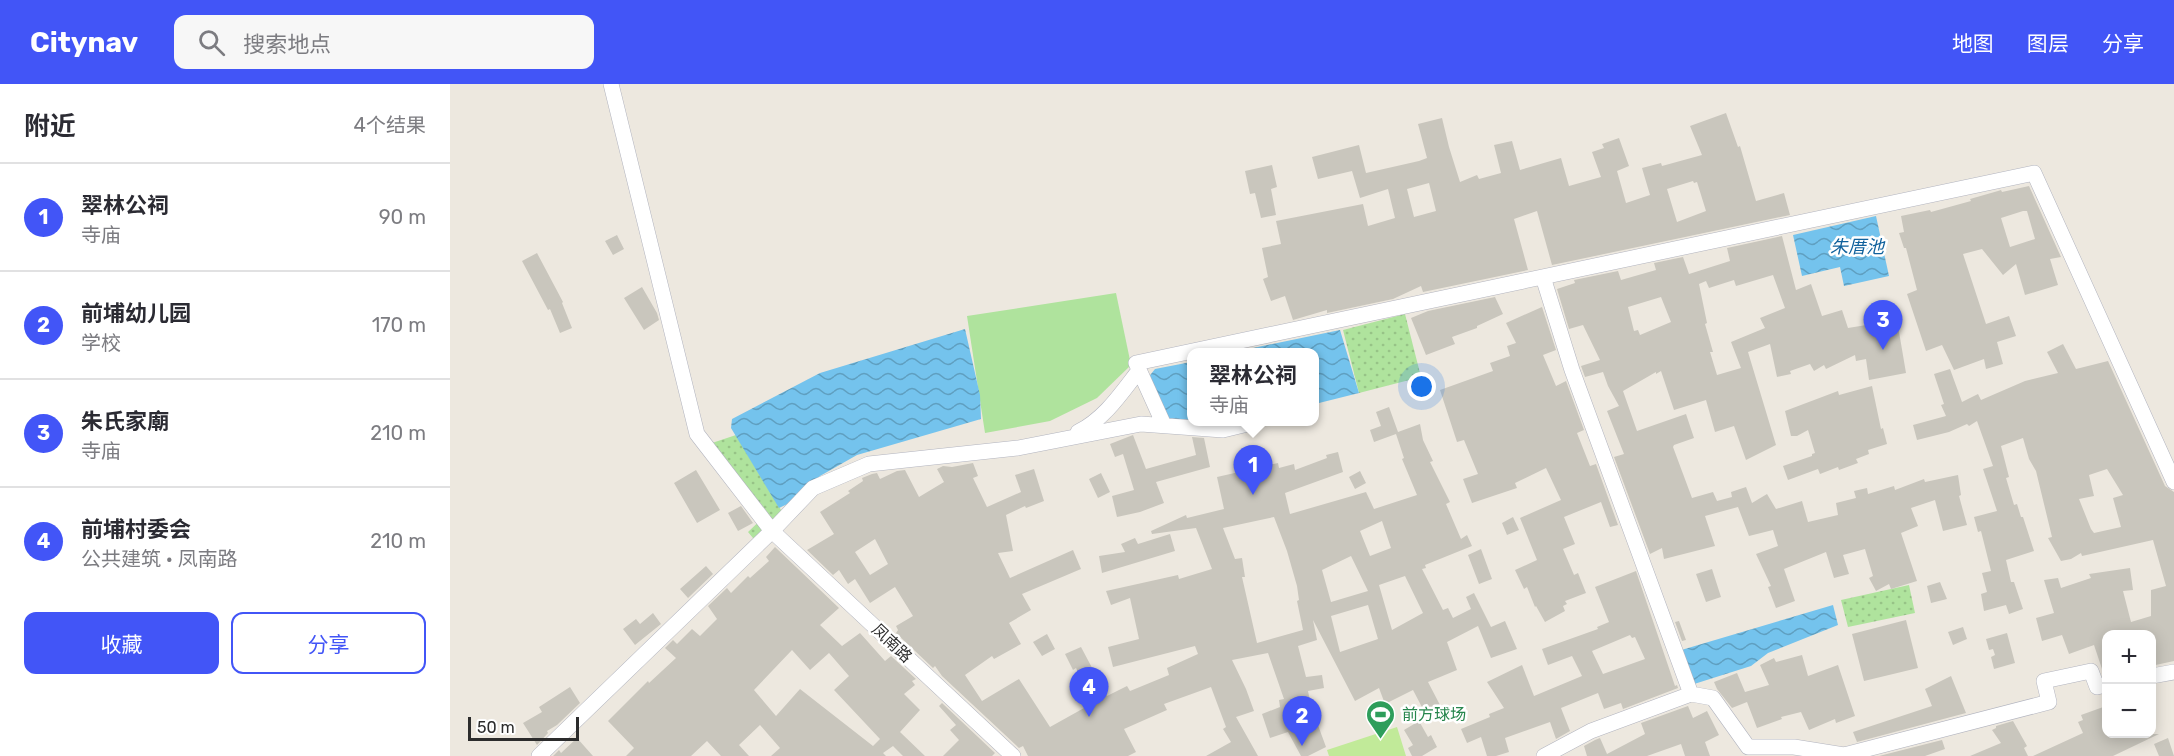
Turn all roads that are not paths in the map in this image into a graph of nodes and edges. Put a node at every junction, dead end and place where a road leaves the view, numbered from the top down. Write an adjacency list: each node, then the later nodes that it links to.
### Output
1 (611, 84): 10 (street, 凤南路)
2 (1543, 277): 3 (street); 9 (street); 14 (street)
3 (1207, 348)
4 (1187, 352): 6 (street)
5 (1137, 374): 8 (street)
6 (1164, 425): 7 (street); 8 (street)
7 (1239, 426)
8 (1063, 439): 10 (street)
9 (2174, 482)
10 (772, 531): 15 (street, 凤南路); 16 (street)
11 (2174, 672): 12 (street)
12 (2156, 675)
13 (2102, 686): 14 (street)
14 (1691, 694): 17 (street)
15 (1006, 754)
16 (539, 756)
17 (1544, 756)

